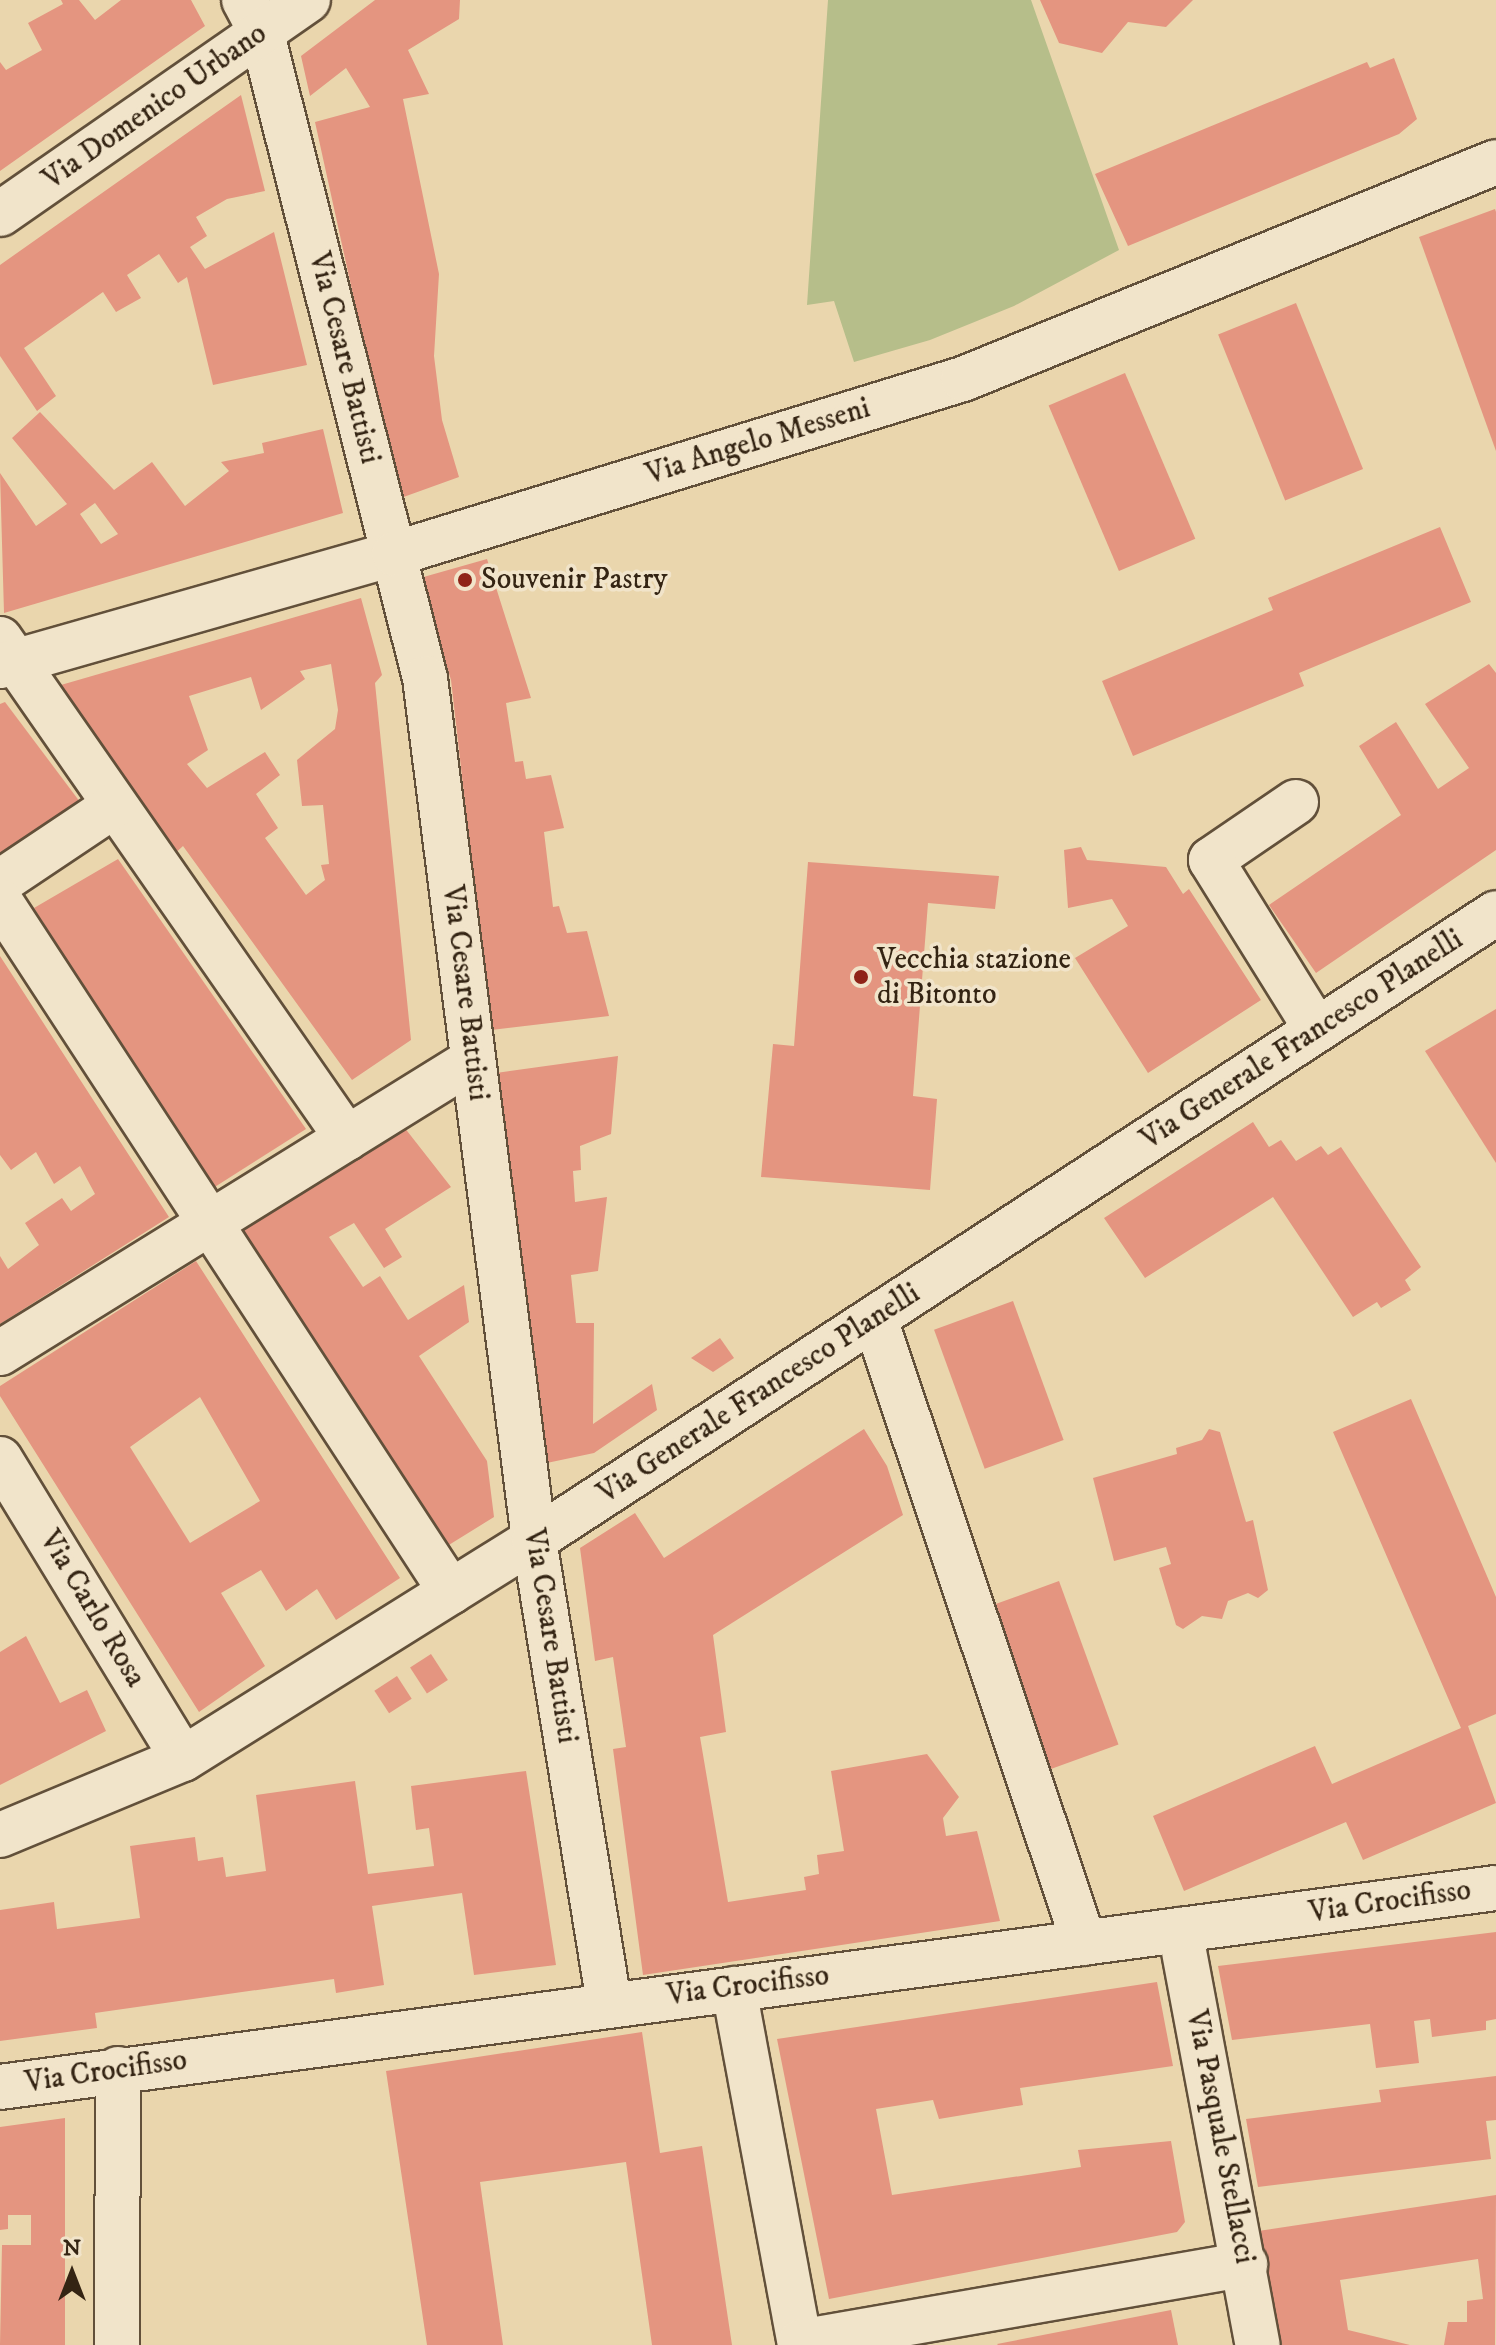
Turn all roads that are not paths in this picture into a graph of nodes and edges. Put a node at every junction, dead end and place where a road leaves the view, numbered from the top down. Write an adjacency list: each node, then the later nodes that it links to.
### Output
1 (308, 0): 2 (street, Via Domenico Urbano)
2 (253, 17): 4 (street, Via Domenico Urbano); 5 (street, Via Cesare Battisti)
3 (1496, 162): 5 (street, Via Angelo Messeni)
4 (0, 214)
5 (394, 554): 6 (street, Via Angelo Messeni); 13 (street, Via Cesare Battisti)
6 (5, 655): 8 (street)
7 (1296, 802): 12 (street)
8 (115, 805): 9 (street); 14 (street)
9 (0, 882)
10 (0, 901): 15 (street)
11 (1496, 913): 12 (street, Via Generale Francesco Planelli)
12 (1317, 1030): 16 (street, Via Generale Francesco Planelli)
13 (473, 1060): 14 (street); 19 (street, Via Cesare Battisti)
14 (347, 1138): 15 (street)
15 (210, 1223): 17 (street); 20 (street)
16 (875, 1319): 19 (street, Via Generale Francesco Planelli); 25 (street)
17 (0, 1353)
18 (0, 1459): 21 (street, Via Carlo Rosa)
19 (534, 1540): 20 (street, Via Generale Francesco Planelli); 27 (street, Via Cesare Battisti)
20 (451, 1592): 21 (street, Via Generale Francesco Planelli)
21 (183, 1759): 22 (street, Via Generale Francesco Planelli)
22 (0, 1835)
23 (1496, 1888): 24 (street, Via Crocifisso)
24 (1180, 1930): 25 (street, Via Crocifisso); 30 (street, Via Pasquale Stellacci)
25 (1084, 1943): 26 (street, Via Crocifisso)
26 (734, 1989): 27 (street, Via Crocifisso); 31 (street)
27 (609, 2003): 28 (street, Via Crocifisso)
28 (118, 2069): 29 (street, Via Crocifisso); 32 (street)
29 (0, 2087)
30 (1245, 2264): 31 (street); 33 (street, Via Pasquale Stellacci)
31 (800, 2343)
32 (117, 2345)
33 (1258, 2345)

